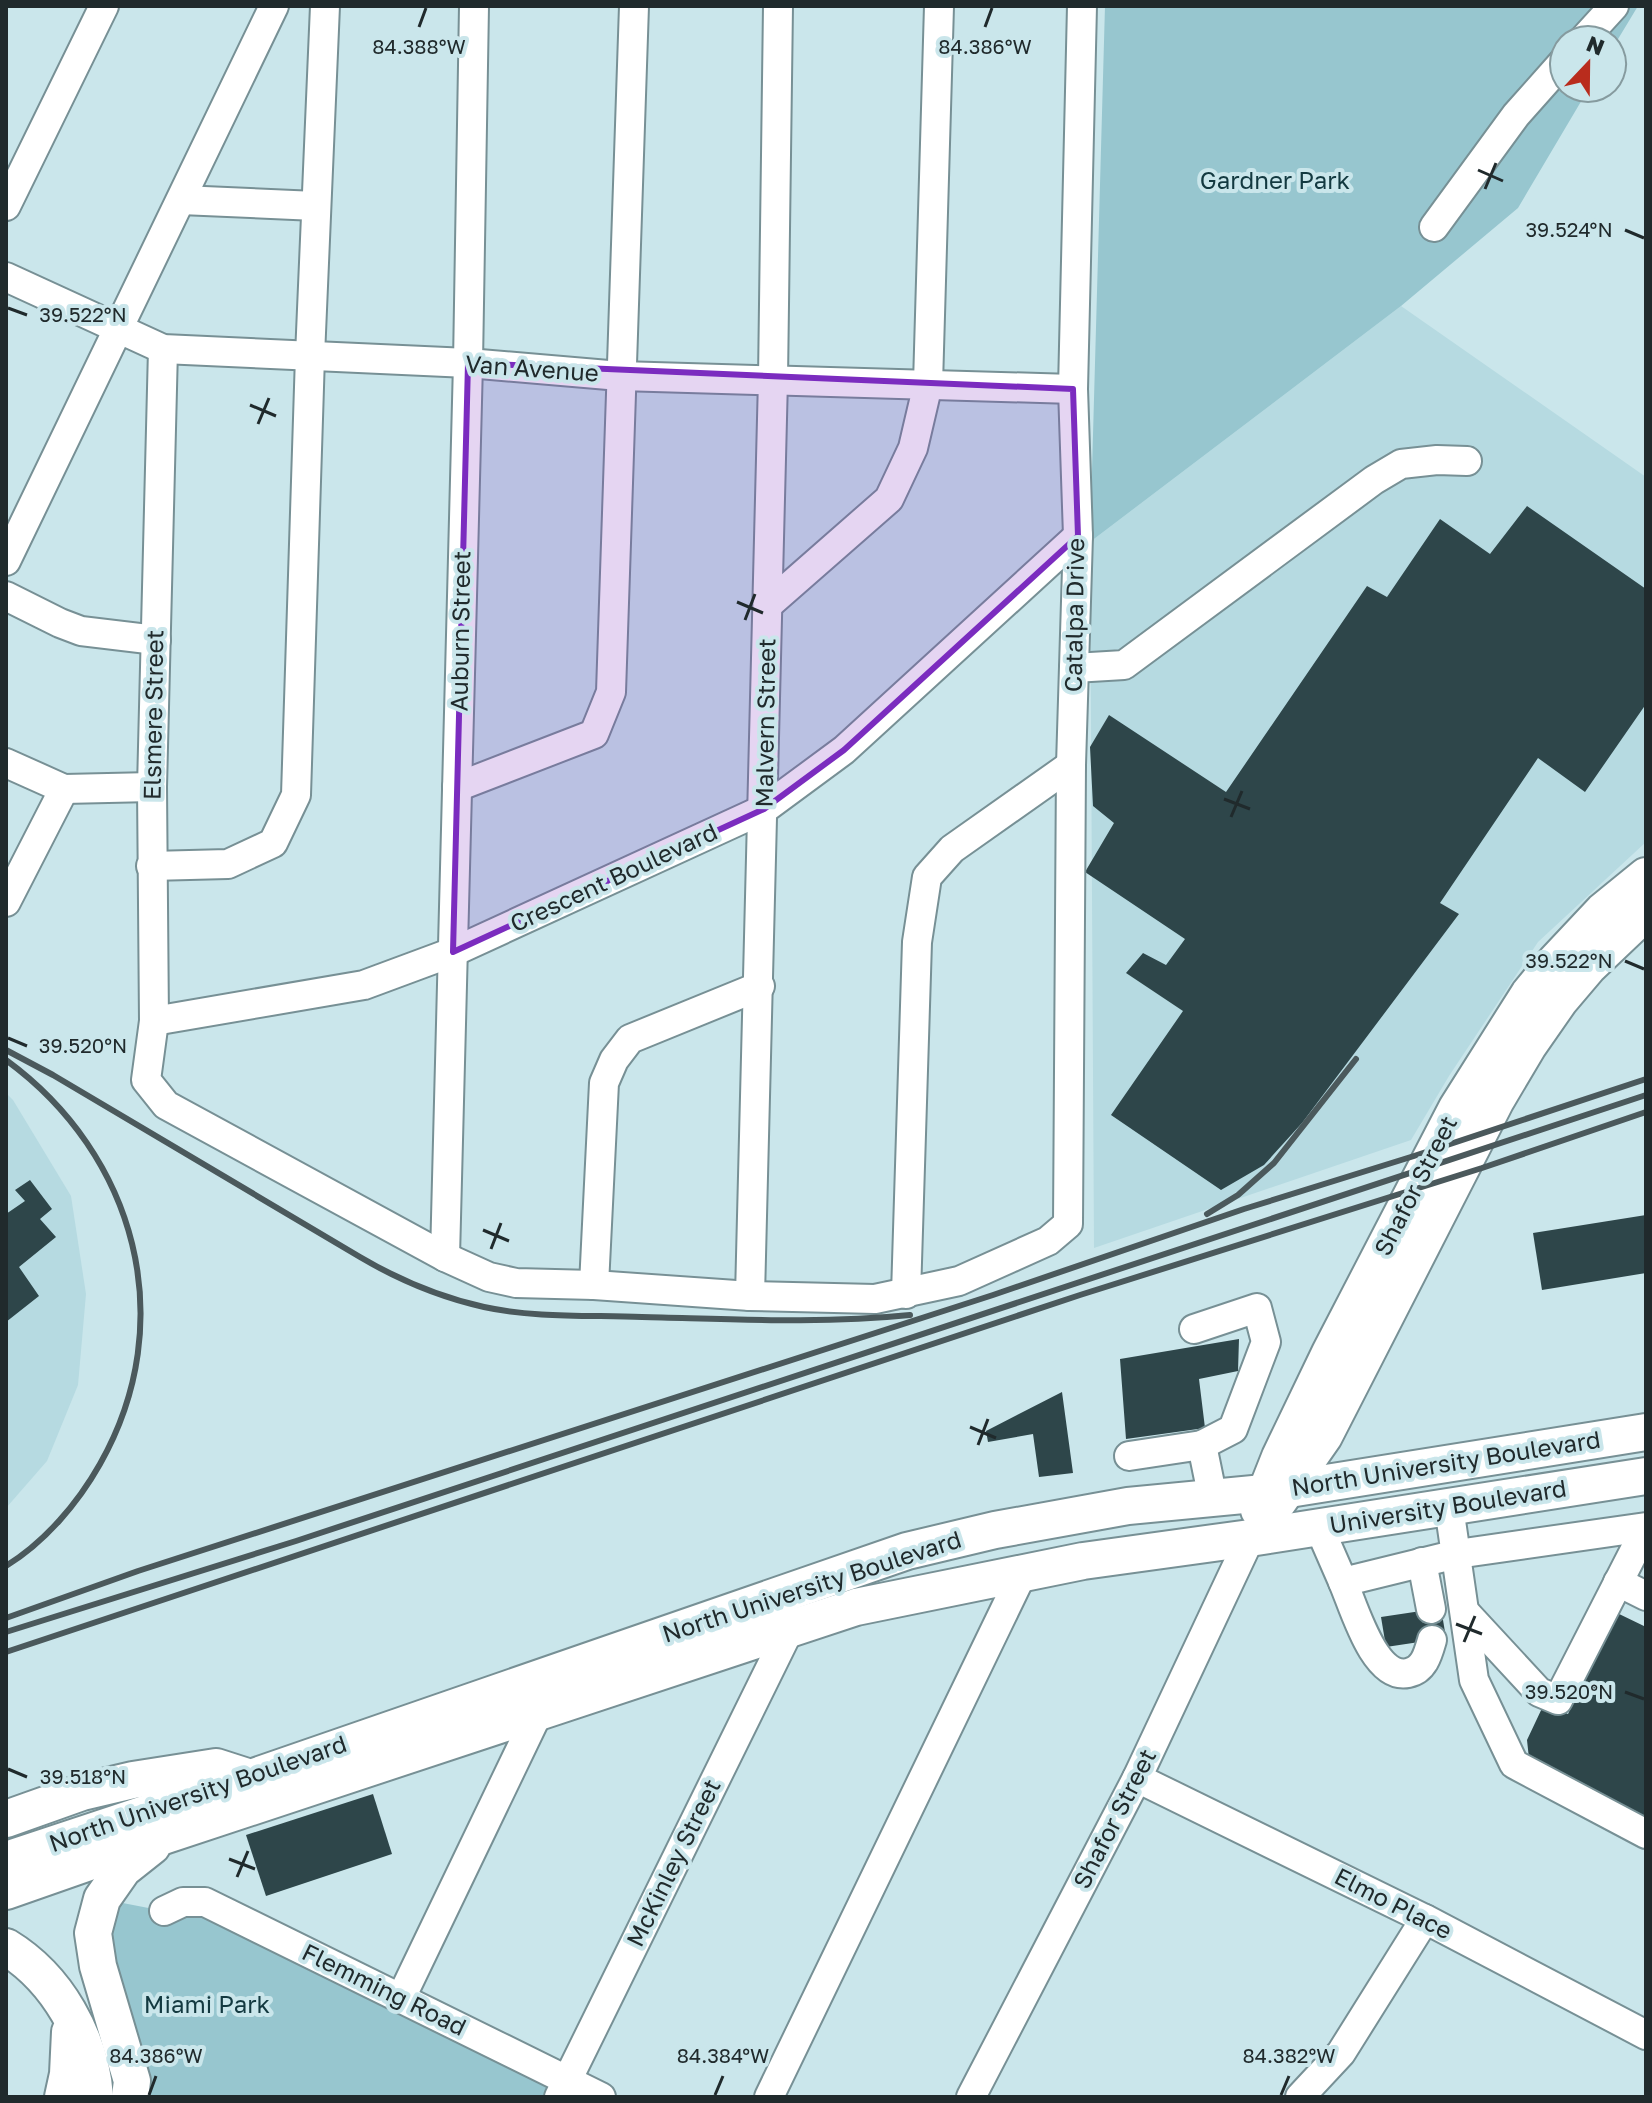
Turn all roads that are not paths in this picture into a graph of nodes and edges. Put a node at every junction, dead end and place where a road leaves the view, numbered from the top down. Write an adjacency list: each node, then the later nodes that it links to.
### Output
1 (104, 6): 13 (street)
2 (274, 6): 12 (street)
3 (325, 6): 14 (street)
4 (474, 6): 20 (street, Auburn Street)
5 (634, 6): 21 (street)
6 (778, 6): 22 (street, Malvern Street)
7 (939, 6): 23 (street)
8 (1082, 6): 24 (street, Catalpa Drive)
9 (1614, 6): 10 (street)
10 (1598, 24)
11 (1548, 79): 15 (street)
12 (181, 200): 14 (street); 17 (street)
13 (6, 206)
14 (316, 206): 19 (street)
15 (1434, 227)
16 (6, 277): 17 (street, Van Avenue)
17 (117, 329): 18 (street, Van Avenue); 27 (street)
18 (163, 349): 19 (street, Van Avenue); 30 (street, Elsmere Street)
19 (310, 356): 20 (street, Van Avenue); 38 (street)
20 (468, 363): 21 (street, Van Avenue); 35 (street, Auburn Street)
21 (620, 376): 22 (street, Van Avenue); 35 (street)
22 (773, 379): 23 (street, Van Avenue); 29 (street, Malvern Street)
23 (928, 384): 24 (street, Van Avenue); 29 (street)
24 (1073, 389): 26 (street, Catalpa Drive)
25 (1467, 461): 31 (street)
26 (1078, 536): 31 (street, Catalpa Drive); 37 (street, Crescent Boulevard)
27 (6, 561)
28 (6, 596): 30 (street)
29 (768, 605): 37 (street, Malvern Street)
30 (156, 640): 34 (street, Elsmere Street)
31 (1074, 668): 33 (street, Catalpa Drive)
32 (6, 763): 36 (street)
33 (1071, 765): 47 (street); 47 (street, Catalpa Drive)
34 (152, 787): 36 (street); 38 (street, Elsmere Street)
35 (457, 787): 42 (street, Auburn Street)
36 (64, 789): 40 (street)
37 (764, 809): 42 (street, Crescent Boulevard); 43 (street, Malvern Street)
38 (151, 866): 44 (street, Elsmere Street)
39 (1646, 876): 56 (main road, Shafor Street)
40 (6, 902)
41 (1646, 912): 51 (main road, Shafor Street)
42 (453, 952): 44 (street, Crescent Boulevard); 45 (street, Auburn Street)
43 (760, 986): 46 (street); 48 (street, Malvern Street)
44 (154, 1021): 45 (street, Elsmere Street)
45 (445, 1257): 46 (street)
46 (594, 1285): 48 (street)
47 (906, 1294): 48 (street)
48 (750, 1296)
49 (1194, 1329): 52 (street)
50 (1646, 1432): 55 (main road, North University Boulevard)
51 (1324, 1436): 55 (main road); 56 (main road, Shafor Street)
52 (1202, 1445): 53 (street); 57 (street)
53 (1129, 1456)
54 (1646, 1476): 58 (main road, University Boulevard)
55 (1358, 1479): 56 (main road, North University Boulevard)
56 (1276, 1491): 57 (main road, North University Boulevard); 61 (main road, Shafor Street)
57 (1213, 1499): 73 (main road, North University Boulevard)
58 (1449, 1507): 59 (main road, University Boulevard); 62 (street)
59 (1319, 1527): 61 (main road, University Boulevard); 65 (street)
60 (1646, 1527): 62 (street); 66 (street)
61 (1250, 1538): 64 (main road, North University Boulevard); 74 (street, Shafor Street)
62 (1457, 1554): 63 (street); 69 (street)
63 (1422, 1562): 65 (street); 68 (street)
64 (1023, 1572): 70 (main road, North University Boulevard); 91 (street)
65 (1343, 1582): 71 (street)
66 (1618, 1582): 67 (street); 69 (street)
67 (1646, 1596)
68 (1431, 1609)
69 (1465, 1612): 76 (street)
70 (789, 1630): 72 (main road, North University Boulevard); 86 (street, McKinley Street)
71 (1432, 1640)
72 (538, 1713): 77 (main road, North University Boulevard); 83 (street)
73 (250, 1777): 75 (main road); 78 (main road, North University Boulevard)
74 (1137, 1778): 81 (street, Elmo Place); 92 (street, Shafor Street)
75 (6, 1819)
76 (1646, 1834)
77 (166, 1835): 79 (main road, North University Boulevard); 89 (main road)
78 (6, 1860)
79 (6, 1891)
80 (164, 1911): 83 (street, Flemming Road)
81 (1425, 1919): 85 (street, Elmo Place); 93 (street)
82 (6, 1947): 84 (main road)
83 (401, 1998): 86 (street, Flemming Road)
84 (71, 2019): 87 (main road); 88 (main road)
85 (1646, 2035)
86 (563, 2088): 90 (street, Flemming Road)
87 (63, 2097)
88 (95, 2097)
89 (130, 2097)
90 (601, 2097)
91 (769, 2097)
92 (971, 2097)
93 (1300, 2097)

